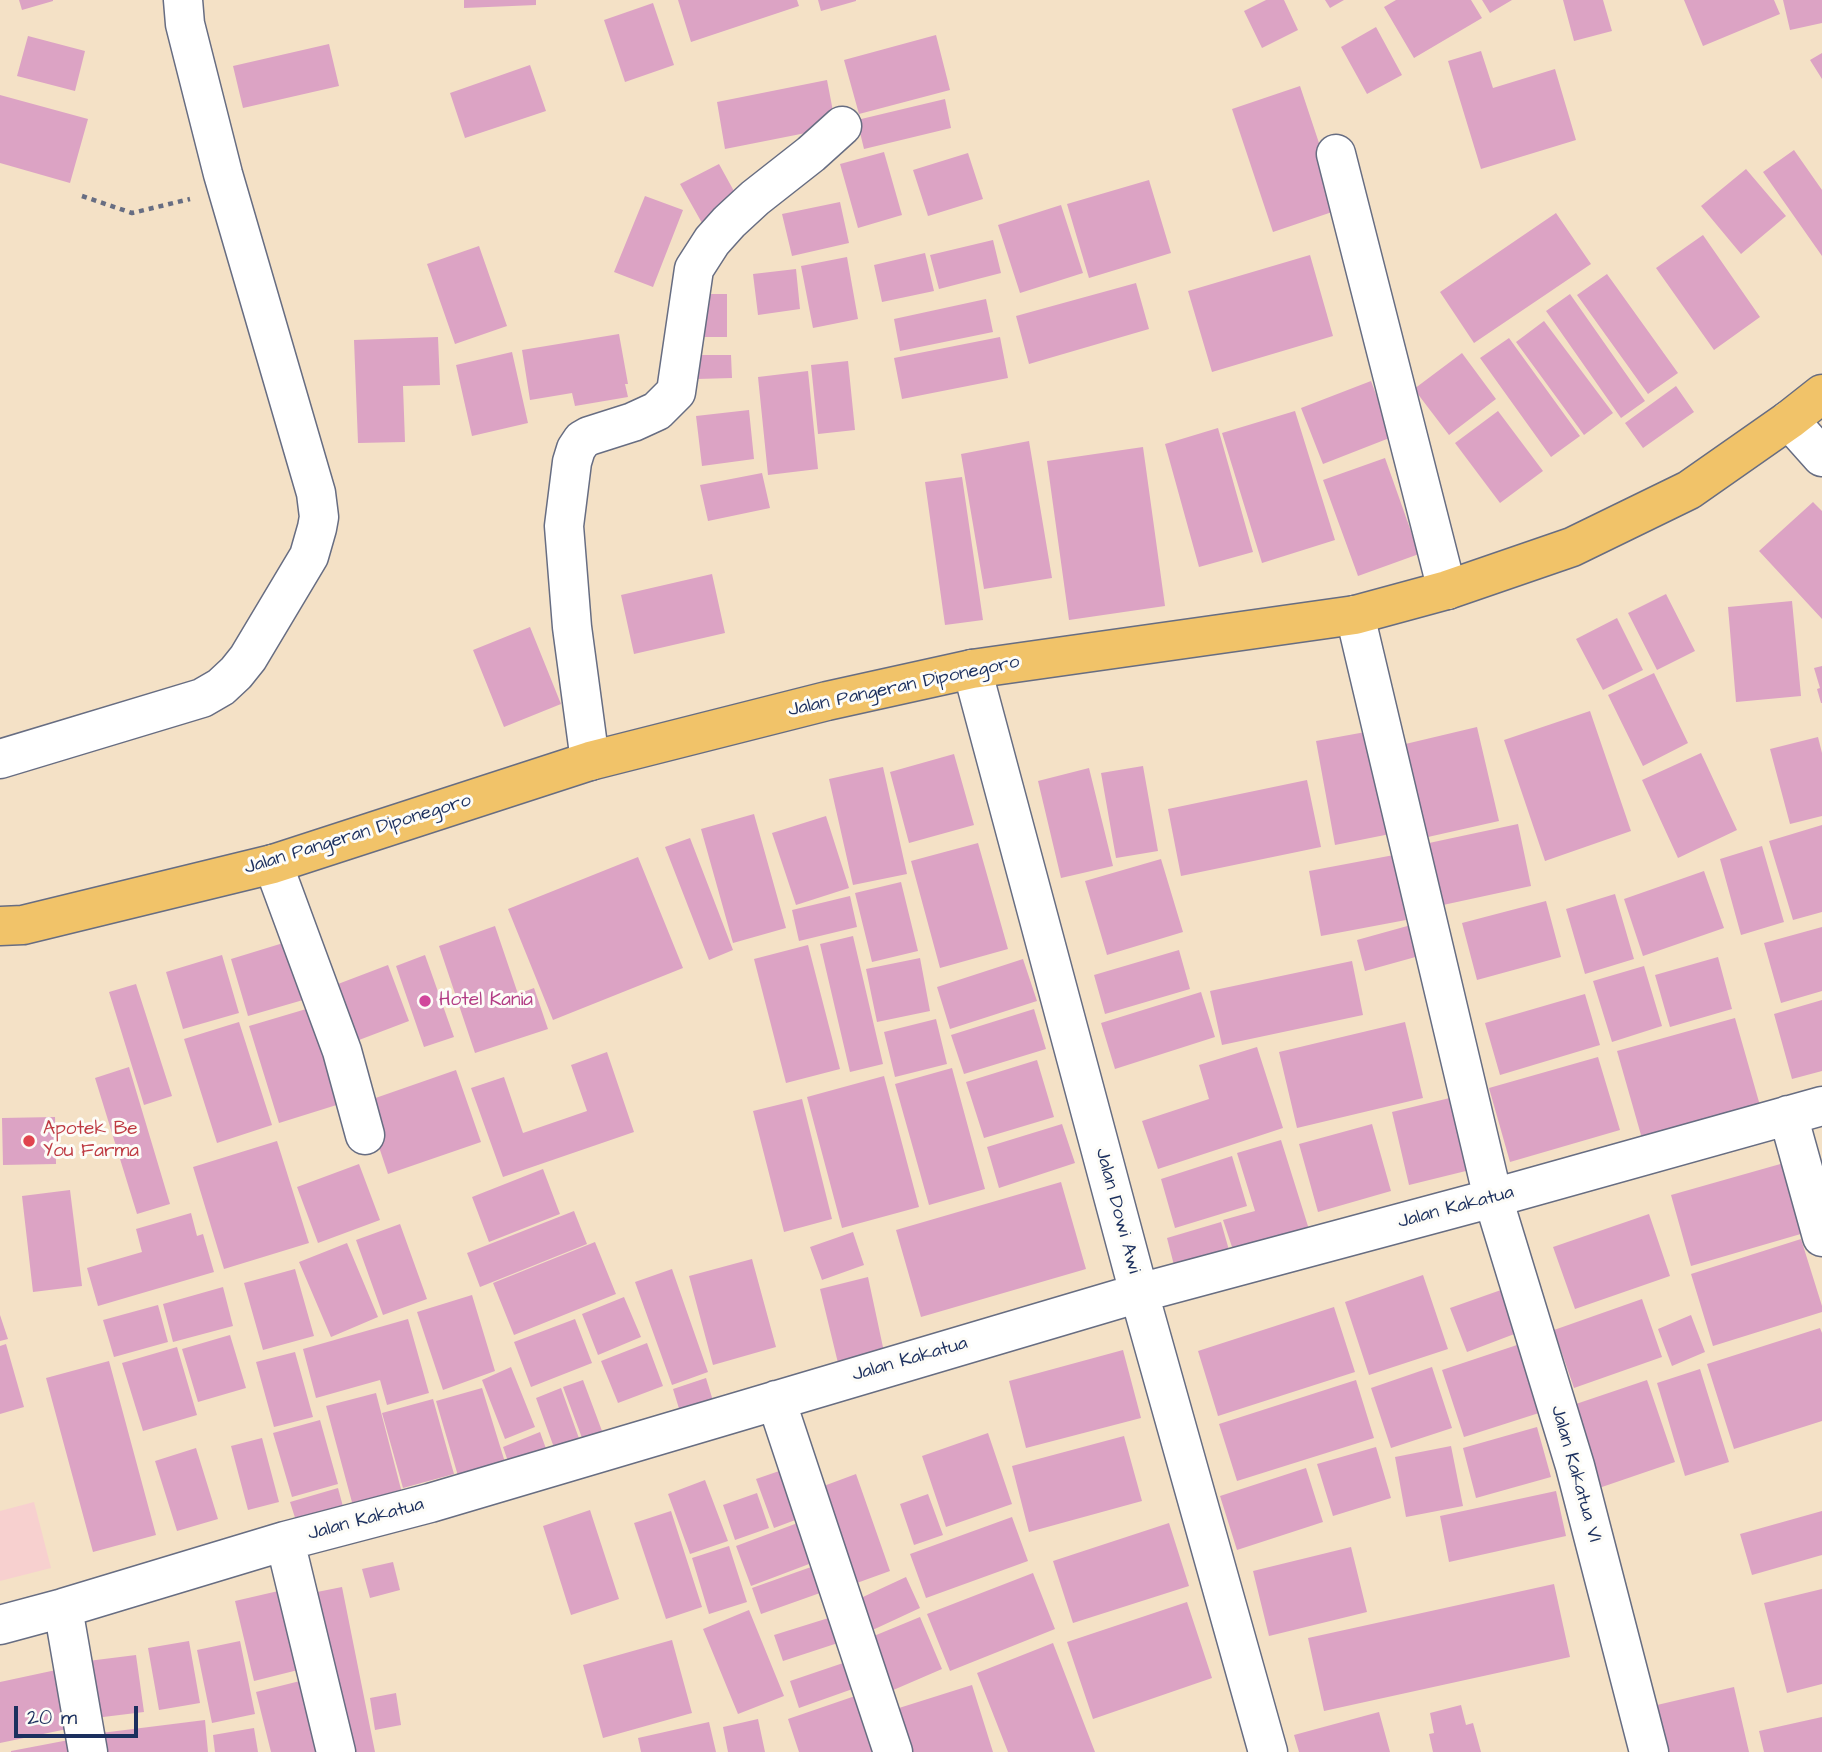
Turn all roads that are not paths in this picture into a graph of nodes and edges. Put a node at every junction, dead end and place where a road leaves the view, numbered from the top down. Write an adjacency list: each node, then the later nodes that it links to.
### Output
1 (183, 0): 10 (street)
2 (842, 126): 11 (street)
3 (1336, 154): 7 (street)
4 (1822, 394): 5 (highway, Jalan Pangeran Diponegoro)
5 (1789, 420): 6 (street); 7 (highway, Jalan Pangeran Diponegoro)
6 (1822, 457)
7 (1447, 590): 8 (highway, Jalan Pangeran Diponegoro)
8 (1355, 615): 9 (highway, Jalan Pangeran Diponegoro); 16 (street, Jalan Kakatua VI)
9 (972, 669): 11 (highway, Jalan Pangeran Diponegoro); 18 (street, Jalan Dowi Awi)
10 (0, 759)
11 (590, 761): 12 (highway, Jalan Pangeran Diponegoro)
12 (274, 864): 13 (highway, Jalan Pangeran Diponegoro); 15 (street)
13 (0, 926)
14 (1805, 1110): 16 (street, Jalan Kakatua); 17 (street)
15 (365, 1135)
16 (1493, 1198): 18 (street, Jalan Kakatua); 27 (street, Jalan Kakatua VI)
17 (1822, 1237)
18 (1139, 1293): 19 (street, Jalan Kakatua); 26 (street, Jalan Dowi Awi)
19 (776, 1400): 20 (street, Jalan Kakatua); 25 (street)
20 (285, 1541): 21 (street, Jalan Kakatua); 24 (street)
21 (63, 1608): 22 (street, Jalan Kakatua); 23 (street)
22 (0, 1625)
23 (88, 1752)
24 (336, 1752)
25 (892, 1752)
26 (1268, 1752)
27 (1649, 1752)

